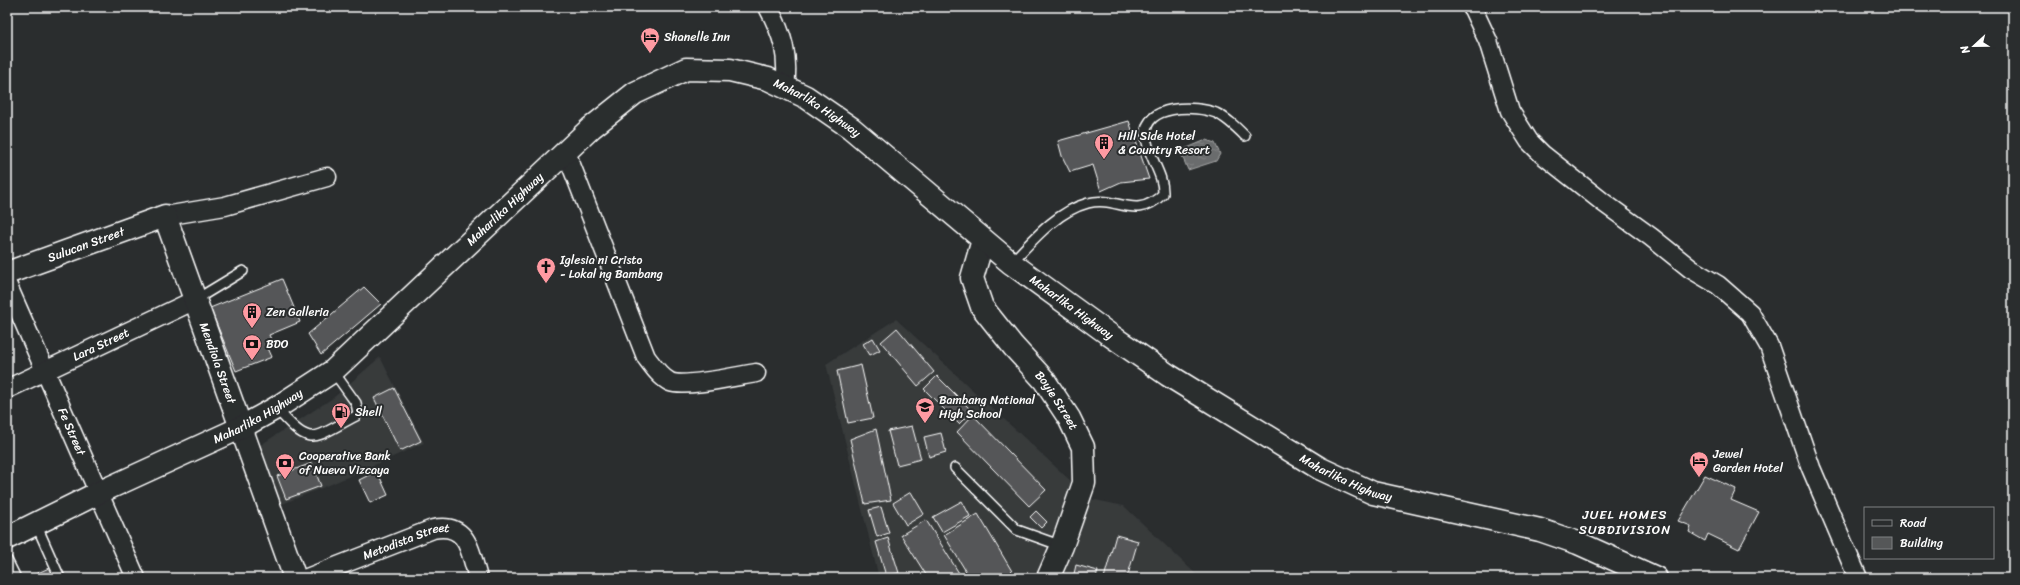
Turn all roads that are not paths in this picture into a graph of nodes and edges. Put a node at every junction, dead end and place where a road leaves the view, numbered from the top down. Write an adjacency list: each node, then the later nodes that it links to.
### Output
1 (768, 7): 3 (street)
2 (1472, 7): 34 (street)
3 (785, 87): 5 (main road, Maharlika Highway); 8 (main road, Maharlika Highway)
4 (1245, 136): 9 (lane)
5 (566, 152): 14 (main road, Maharlika Highway); 16 (street)
6 (327, 177): 7 (street)
7 (165, 216): 11 (main road, Sulucan Street); 13 (main road, Mendiola Street)
8 (983, 240): 9 (main road, Maharlika Highway); 24 (main road, Boyie Street)
9 (1011, 263): 33 (main road, Maharlika Highway)
10 (243, 271): 13 (lane)
11 (7, 273)
12 (7, 284): 15 (street, Fe Street)
13 (195, 300): 15 (street, Lara Street); 19 (main road, Mendiola Street)
14 (333, 371): 18 (main road, Maharlika Highway); 18 (lane)
15 (44, 372): 17 (street, Lara Street); 21 (street, Fe Street)
16 (756, 373)
17 (7, 389)
18 (276, 408): 19 (main road, Maharlika Highway)
19 (240, 428): 21 (main road, Maharlika Highway); 29 (main road, Mendiola Street)
20 (956, 468): 24 (lane)
21 (98, 493): 22 (main road, Maharlika Highway); 28 (street, Fe Street)
22 (36, 524): 23 (main road, Maharlika Highway); 27 (lane)
23 (7, 538)
24 (1062, 546): 32 (main road, Boyie Street)
25 (7, 560): 26 (lane)
26 (16, 578)
27 (60, 578)
28 (136, 578)
29 (295, 578)
30 (306, 578): 31 (street, Metodista Street)
31 (478, 578)
32 (1048, 578)
33 (1656, 578)
34 (1858, 578)

